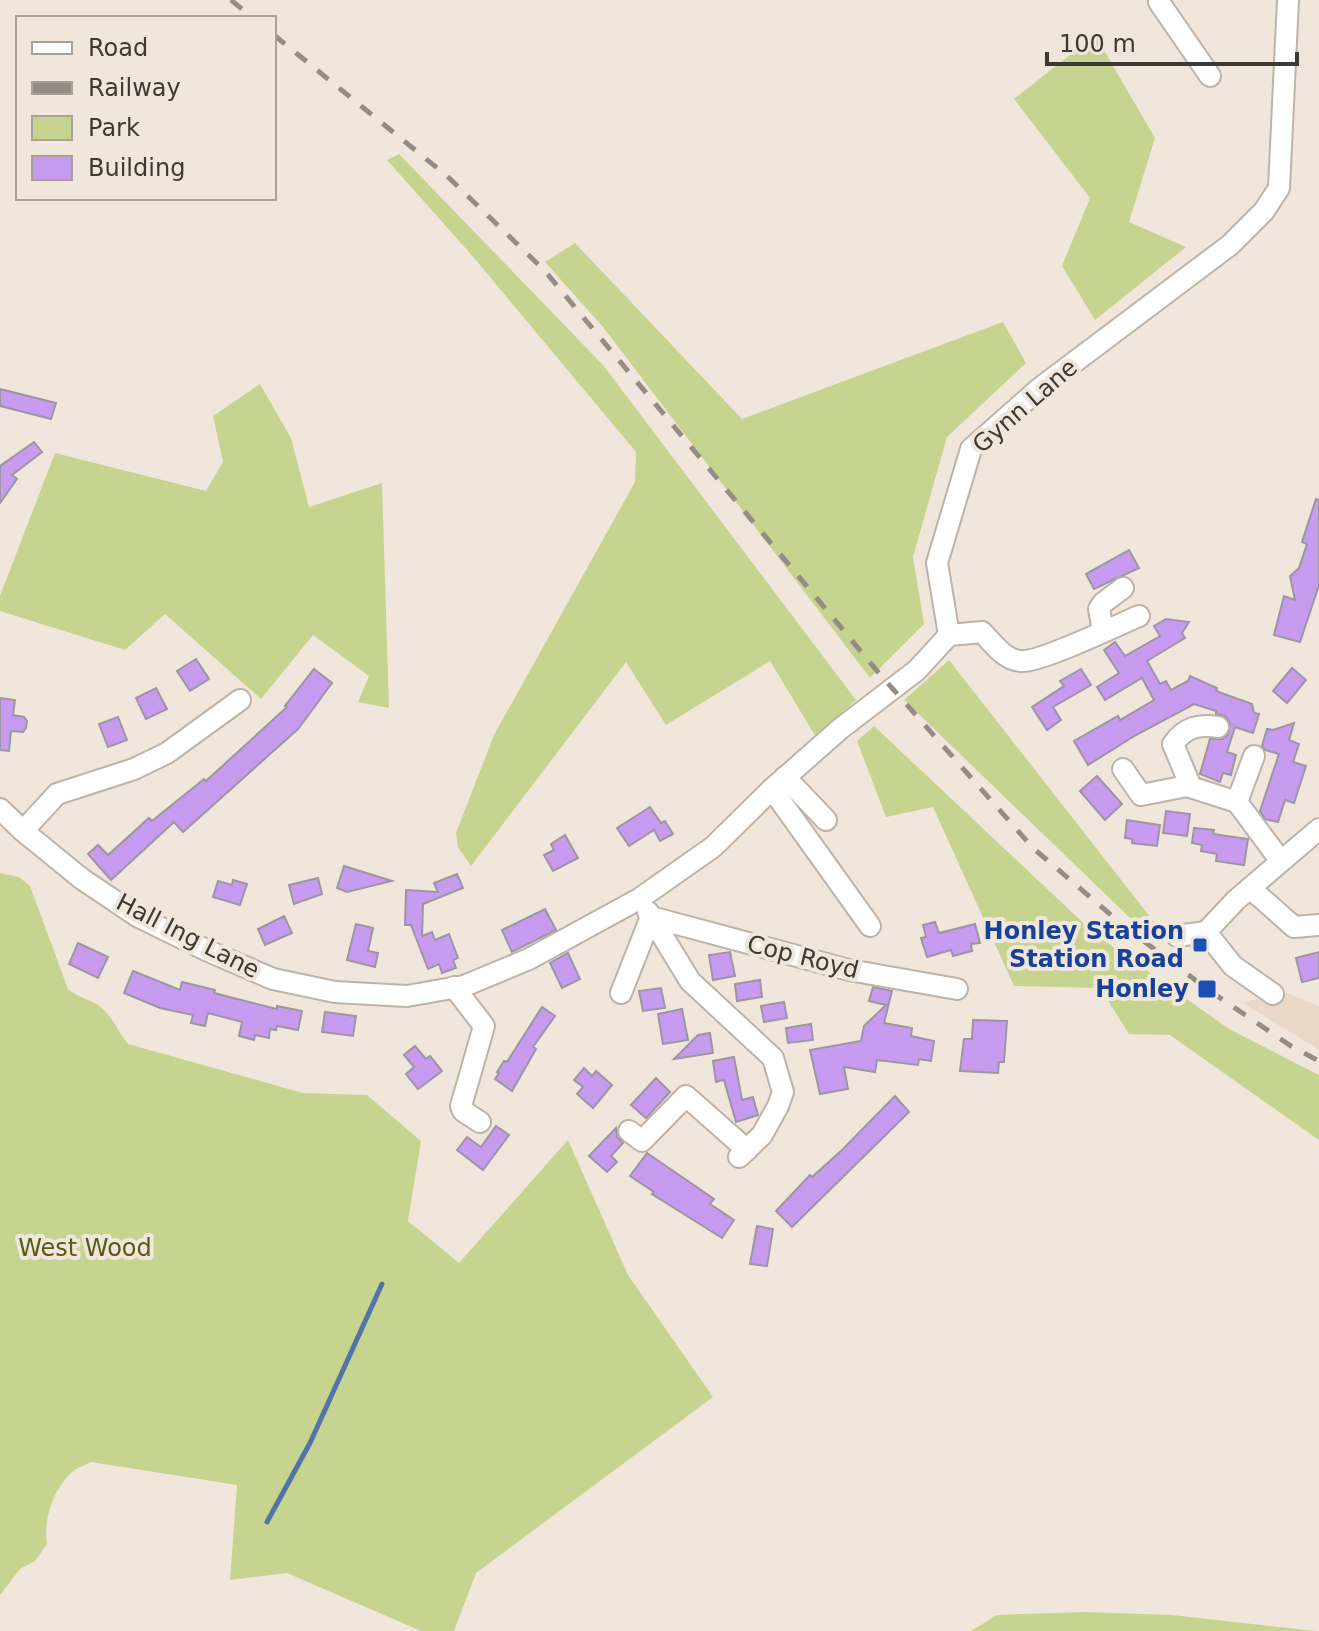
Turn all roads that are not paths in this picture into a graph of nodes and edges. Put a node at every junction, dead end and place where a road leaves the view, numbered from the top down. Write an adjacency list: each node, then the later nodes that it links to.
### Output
1 (1160, 0): 3 (street)
2 (1288, 0): 7 (street, Gynn Lane)
3 (1210, 76)
4 (1123, 588): 6 (street)
5 (1139, 616): 6 (street)
6 (1103, 631): 7 (street)
7 (949, 635): 12 (street)
8 (240, 700): 18 (street)
9 (1218, 727): 13 (street)
10 (1254, 756): 14 (street)
11 (1123, 769): 13 (street)
12 (779, 783): 16 (street); 21 (street); 24 (street)
13 (1191, 787): 14 (street)
14 (1237, 802): 19 (street)
15 (0, 809): 18 (street, Hall Ing Lane)
16 (826, 820)
17 (1319, 829): 19 (street)
18 (23, 831): 27 (street, Hall Ing Lane)
19 (1280, 860): 20 (street)
20 (1250, 888): 23 (street); 25 (street)
21 (639, 899): 22 (street); 27 (street, Hall Ing Lane)
22 (651, 917): 28 (street, Cop Royd); 29 (street); 32 (street)
23 (1319, 925)
24 (870, 926)
25 (1206, 932): 26 (street); 30 (street)
26 (1177, 936)
27 (454, 987): 31 (street)
28 (957, 989)
29 (621, 993)
30 (1273, 994)
31 (480, 1122)
32 (629, 1131)

